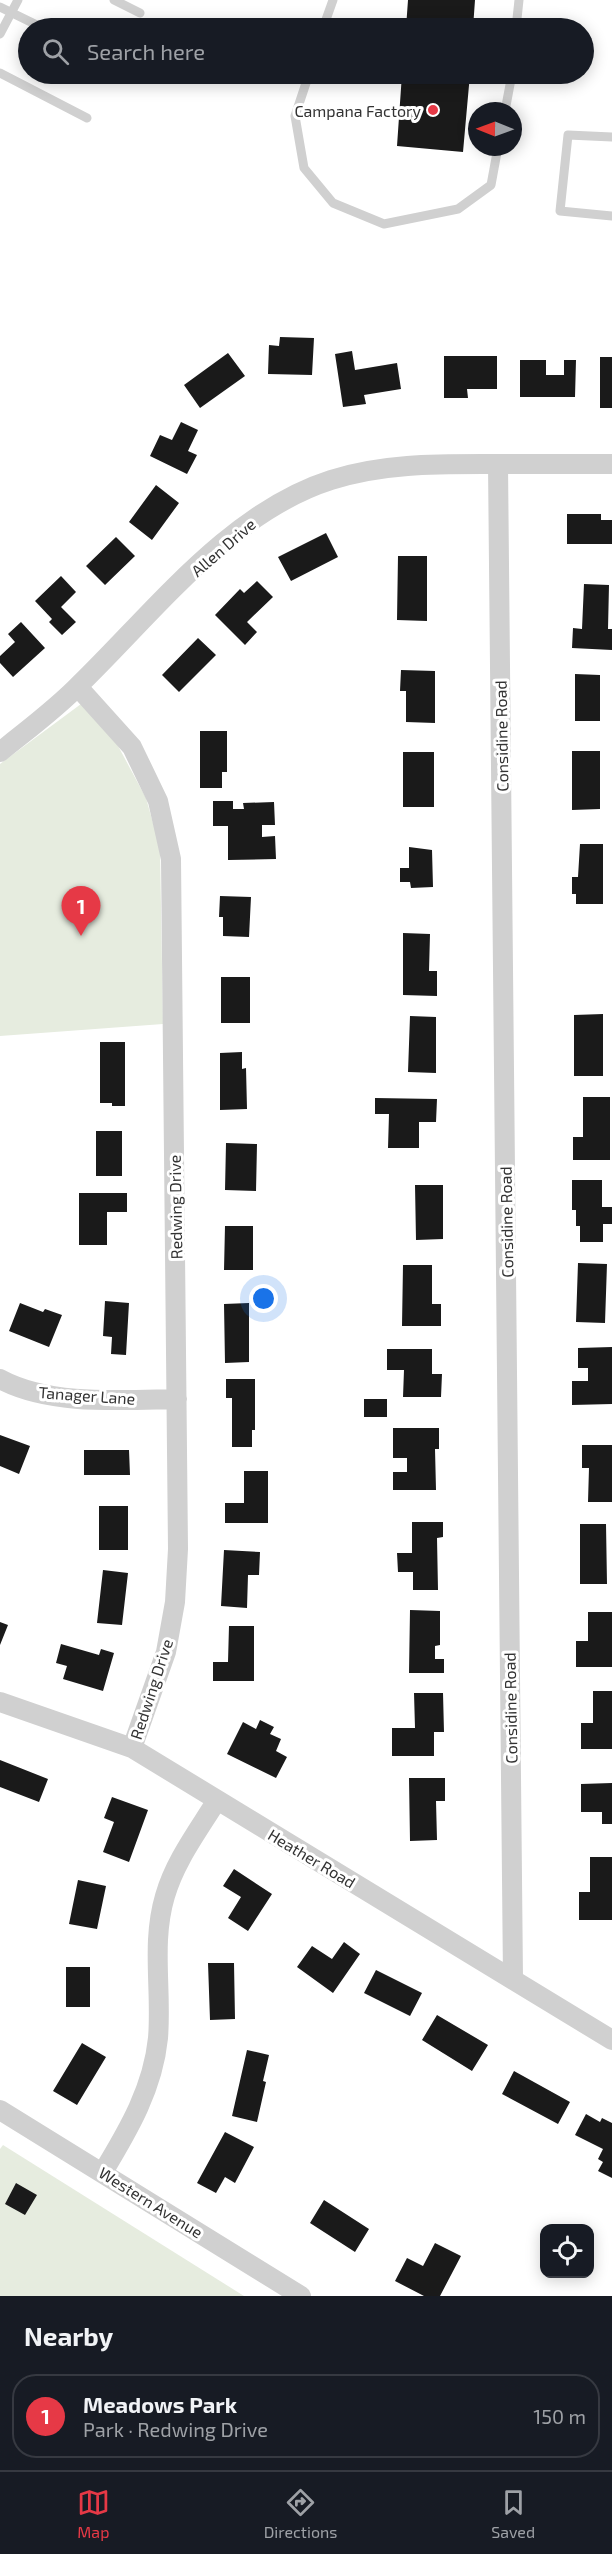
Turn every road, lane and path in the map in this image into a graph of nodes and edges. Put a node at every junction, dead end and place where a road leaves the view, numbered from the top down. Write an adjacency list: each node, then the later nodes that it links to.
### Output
1 (18, 0): 6 (lane)
2 (114, 0): 7 (lane)
3 (333, 0): 9 (lane)
4 (519, 0): 10 (lane)
5 (0, 7): 6 (lane)
6 (11, 12): 8 (lane); 11 (lane)
7 (140, 13)
8 (23, 18)
9 (327, 18)
10 (517, 18)
11 (0, 34)
12 (0, 73): 13 (lane)
13 (18, 82)
14 (21, 84): 18 (lane)
15 (306, 84): 20 (lane)
16 (510, 84): 17 (lane)
17 (507, 102)
18 (87, 118)
19 (612, 137): 21 (lane)
20 (496, 156)
21 (612, 216)
22 (498, 464): 23 (street, Allen Drive); 24 (street, Allen Drive); 31 (street, Considine Road)
23 (612, 464)
24 (78, 687): 25 (street, Allen Drive); 27 (street, Redwing Drive)
25 (0, 752)
26 (0, 1379): 27 (street, Tanager Lane)
27 (177, 1399): 29 (street, Redwing Drive)
28 (0, 1702): 29 (street, Heather Road)
29 (132, 1748): 30 (street, Heather Road)
30 (217, 1800): 31 (street, Heather Road); 34 (street)
31 (513, 1979): 32 (street, Heather Road)
32 (612, 2040)
33 (0, 2110): 34 (street, Western Avenue)
34 (103, 2172): 35 (street, Western Avenue)
35 (301, 2296)

